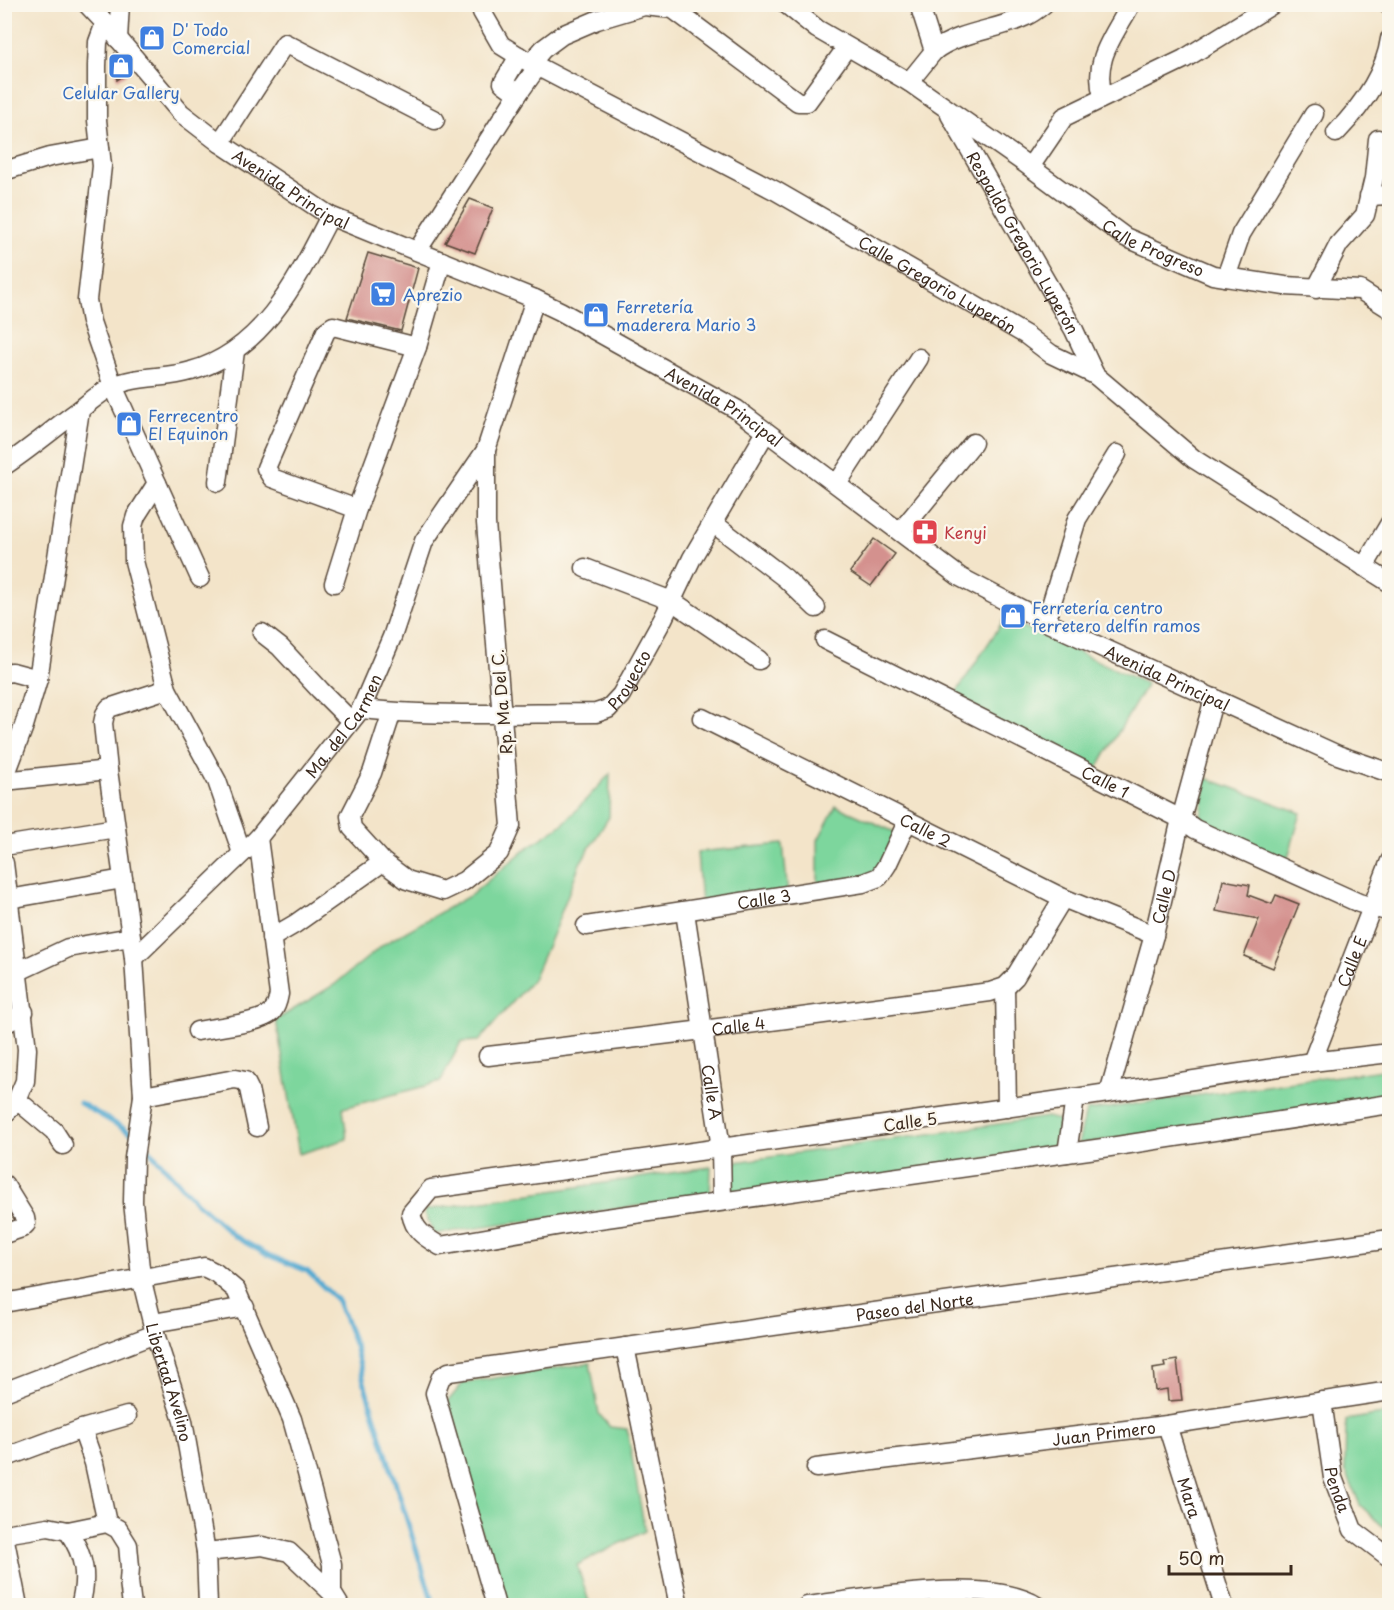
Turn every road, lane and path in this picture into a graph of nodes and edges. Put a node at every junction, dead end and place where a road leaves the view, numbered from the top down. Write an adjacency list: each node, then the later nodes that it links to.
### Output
1 (87, 4): 9 (street, Avenida Principal)
2 (120, 4): 10 (street)
3 (481, 4): 14 (street, Calle Gregorio Luperón)
4 (786, 4): 12 (street, Calle Progreso)
5 (919, 4): 13 (street)
6 (1044, 4): 13 (street)
7 (1131, 4): 16 (street)
8 (1273, 4): 16 (street)
9 (105, 23): 10 (street, Avenida Principal); 23 (street)
10 (118, 39): 22 (street, Avenida Principal)
11 (1389, 39): 20 (street)
12 (847, 47): 14 (street); 15 (street, Calle Progreso)
13 (934, 51): 15 (street)
14 (529, 62): 29 (street); 38 (street, Calle Gregorio Luperón)
15 (909, 82): 17 (street, Calle Progreso)
16 (1103, 96): 24 (street)
17 (948, 111): 24 (street, Calle Progreso); 38 (street, Respaldo Gregorio Luperón)
18 (1314, 114): 31 (street)
19 (435, 120): 22 (street)
20 (1336, 133)
21 (1378, 139): 27 (street)
22 (220, 143): 28 (street, Avenida Principal)
23 (100, 148): 25 (street); 39 (street)
24 (1030, 166): 31 (street, Calle Progreso)
25 (4, 171)
26 (1389, 195): 27 (street)
27 (1369, 196): 32 (street)
28 (330, 216): 29 (street, Avenida Principal); 36 (street)
29 (417, 251): 30 (street, Avenida Principal)
30 (442, 261): 33 (street, Avenida Principal); 35 (street)
31 (1226, 277): 32 (street, Calle Progreso)
32 (1316, 289): 34 (street, Calle Progreso)
33 (535, 299): 41 (street, Avenida Principal); 43 (street)
34 (1389, 309)
35 (417, 347): 49 (street); 49 (street)
36 (235, 351): 39 (street); 46 (street)
37 (919, 358): 48 (street)
38 (1095, 375): 53 (street, Calle Gregorio Luperón)
39 (113, 386): 40 (street); 47 (street)
40 (80, 410): 45 (street); 65 (street)
41 (766, 432): 48 (street, Avenida Principal); 51 (street, Proyecto)
42 (973, 443): 52 (street)
43 (486, 450): 69 (street, Rp. Ma Del C.); 70 (street, Ma. del Carmen)
44 (1117, 454): 60 (street)
45 (4, 466)
46 (218, 482)
47 (157, 483): 55 (street); 66 (street)
48 (837, 484): 52 (street, Avenida Principal)
49 (357, 509): 56 (street)
50 (1389, 522): 53 (street)
51 (713, 523): 58 (street, Proyecto); 59 (street)
52 (900, 532): 60 (street, Avenida Principal)
53 (1364, 567): 57 (street, Calle Gregorio Luperón)
54 (585, 568): 58 (street)
55 (200, 578)
56 (334, 583)
57 (1389, 583)
58 (672, 601): 63 (street); 69 (street, Proyecto)
59 (816, 608)
60 (1046, 622): 67 (street, Avenida Principal)
61 (262, 633): 70 (street)
62 (825, 640): 75 (street, Calle 1)
63 (759, 660)
64 (4, 673): 65 (street)
65 (38, 679): 74 (street)
66 (167, 689): 72 (street, Libertad Avelino); 80 (street)
67 (1214, 698): 73 (street, Avenida Principal); 75 (street, Calle D)
68 (392, 712): 69 (street, Proyecto); 70 (street, Proyecto); 82 (street)
69 (501, 713): 82 (street, Rp. Ma Del C.)
70 (356, 715): 78 (street, Ma. del Carmen)
71 (702, 718): 76 (street, Calle 2)
72 (108, 770): 74 (street); 77 (street, Libertad Avelino)
73 (1389, 773)
74 (4, 780)
75 (1180, 819): 87 (street, Calle 1); 91 (street, Calle D)
76 (908, 822): 85 (street, Calle 2); 88 (street, Calle 3)
77 (116, 828): 79 (street); 84 (street, Libertad Avelino)
78 (258, 838): 80 (street, Ma. del Carmen); 93 (street)
79 (4, 846)
80 (242, 853): 94 (street, Ma. del Carmen)
81 (1389, 861): 87 (street, Calle E)
82 (383, 862): 93 (street)
83 (4, 863): 86 (street)
84 (123, 879): 86 (street); 92 (street, Libertad Avelino)
85 (1063, 898): 91 (street, Calle 2); 96 (street)
86 (9, 899): 95 (street)
87 (1371, 906): 89 (street, Calle 1); 103 (street, Calle E)
88 (685, 912): 90 (street, Calle 3); 100 (street, Calle A)
89 (1389, 912)
90 (586, 926)
91 (1154, 935): 104 (street, Calle D)
92 (131, 937): 94 (street, Libertad Avelino); 95 (street)
93 (271, 938): 99 (street)
94 (134, 958): 105 (street, Libertad Avelino)
95 (19, 971): 97 (street)
96 (997, 990): 100 (street, Calle 4); 109 (street)
97 (24, 1012): 98 (street); 107 (street)
98 (4, 1025)
99 (197, 1030)
100 (703, 1030): 102 (street, Calle 4); 113 (street, Calle A)
101 (1389, 1053): 103 (street, Calle 5)
102 (488, 1056)
103 (1312, 1062): 104 (street, Calle 5)
104 (1109, 1093): 106 (street, Calle 5)
105 (143, 1096): 111 (street); 119 (street, Libertad Avelino)
106 (1075, 1098): 109 (street, Calle 5); 114 (street)
107 (17, 1100): 110 (street); 112 (street)
108 (1389, 1104): 114 (street)
109 (1007, 1108): 113 (street, Calle 5)
110 (4, 1115)
111 (257, 1127)
112 (63, 1144)
113 (721, 1148): 116 (street, Calle A); 116 (street, Calle 5)
114 (1066, 1153): 116 (street)
115 (4, 1184): 117 (street)
116 (722, 1201)
117 (4, 1234)
118 (1389, 1239): 123 (street, Paseo del Norte)
119 (141, 1277): 120 (street); 121 (street); 122 (street, Libertad Avelino)
120 (4, 1302)
121 (245, 1307): 122 (street); 137 (street)
122 (154, 1329): 125 (street); 135 (street, Libertad Avelino)
123 (625, 1347): 142 (street, Paseo del Norte); 143 (street)
124 (1389, 1391): 126 (street, Juan Primero)
125 (4, 1392)
126 (1322, 1401): 128 (street, Juan Primero); 136 (street, Penda)
127 (128, 1416): 129 (street)
128 (1167, 1425): 131 (street, Juan Primero); 146 (street, Mara)
129 (82, 1429): 130 (street); 132 (street)
130 (4, 1458)
131 (816, 1468)
132 (113, 1526): 133 (street); 140 (street)
133 (68, 1531): 134 (street); 139 (street)
134 (4, 1534): 138 (street)
135 (206, 1552): 137 (street); 141 (street, Libertad Avelino)
136 (1389, 1558)
137 (336, 1599)
138 (18, 1605)
139 (80, 1605)
140 (132, 1605)
141 (208, 1605)
142 (496, 1605)
143 (679, 1605)
144 (807, 1605): 145 (street)
145 (1037, 1605)
146 (1224, 1605)

